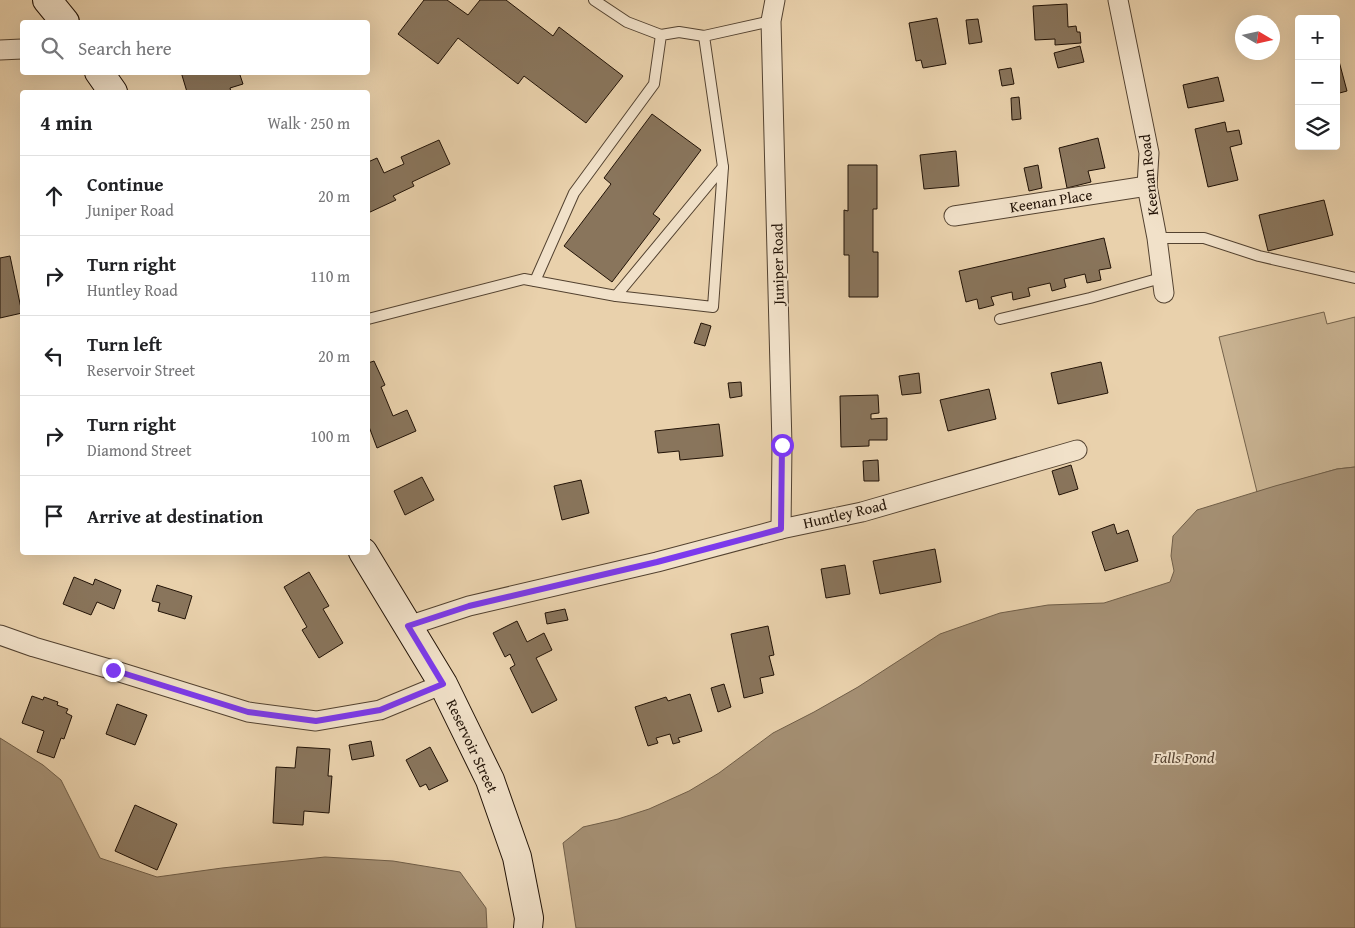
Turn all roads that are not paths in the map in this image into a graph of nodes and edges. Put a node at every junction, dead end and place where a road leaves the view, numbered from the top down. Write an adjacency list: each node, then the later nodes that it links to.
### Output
1 (47, 0): 5 (street)
2 (594, 0): 7 (lane)
3 (775, 0): 6 (street, Juniper Road)
4 (1118, 0): 14 (street, Keenan Road)
5 (63, 20)
6 (771, 20): 8 (lane); 24 (street, Juniper Road)
7 (661, 34): 8 (lane); 18 (lane)
8 (704, 36): 13 (lane)
9 (20, 49): 10 (street)
10 (0, 50)
11 (101, 75): 12 (street)
12 (112, 90)
13 (723, 167): 20 (lane); 20 (lane)
14 (1147, 186): 15 (street, Keenan Place); 16 (street, Keenan Road)
15 (954, 216)
16 (1157, 238): 17 (lane); 19 (street, Keenan Road)
17 (1355, 278)
18 (535, 281): 20 (lane); 21 (lane)
19 (1163, 285): 22 (lane)
20 (616, 296)
21 (370, 319)
22 (1000, 319)
23 (1077, 450): 24 (street, Huntley Road)
24 (781, 529): 26 (street, Huntley Road)
25 (365, 555): 26 (street, Reservoir Street)
26 (408, 626): 28 (street, Reservoir Street)
27 (0, 634): 28 (street)
28 (443, 684): 29 (street, Reservoir Street)
29 (528, 928)

